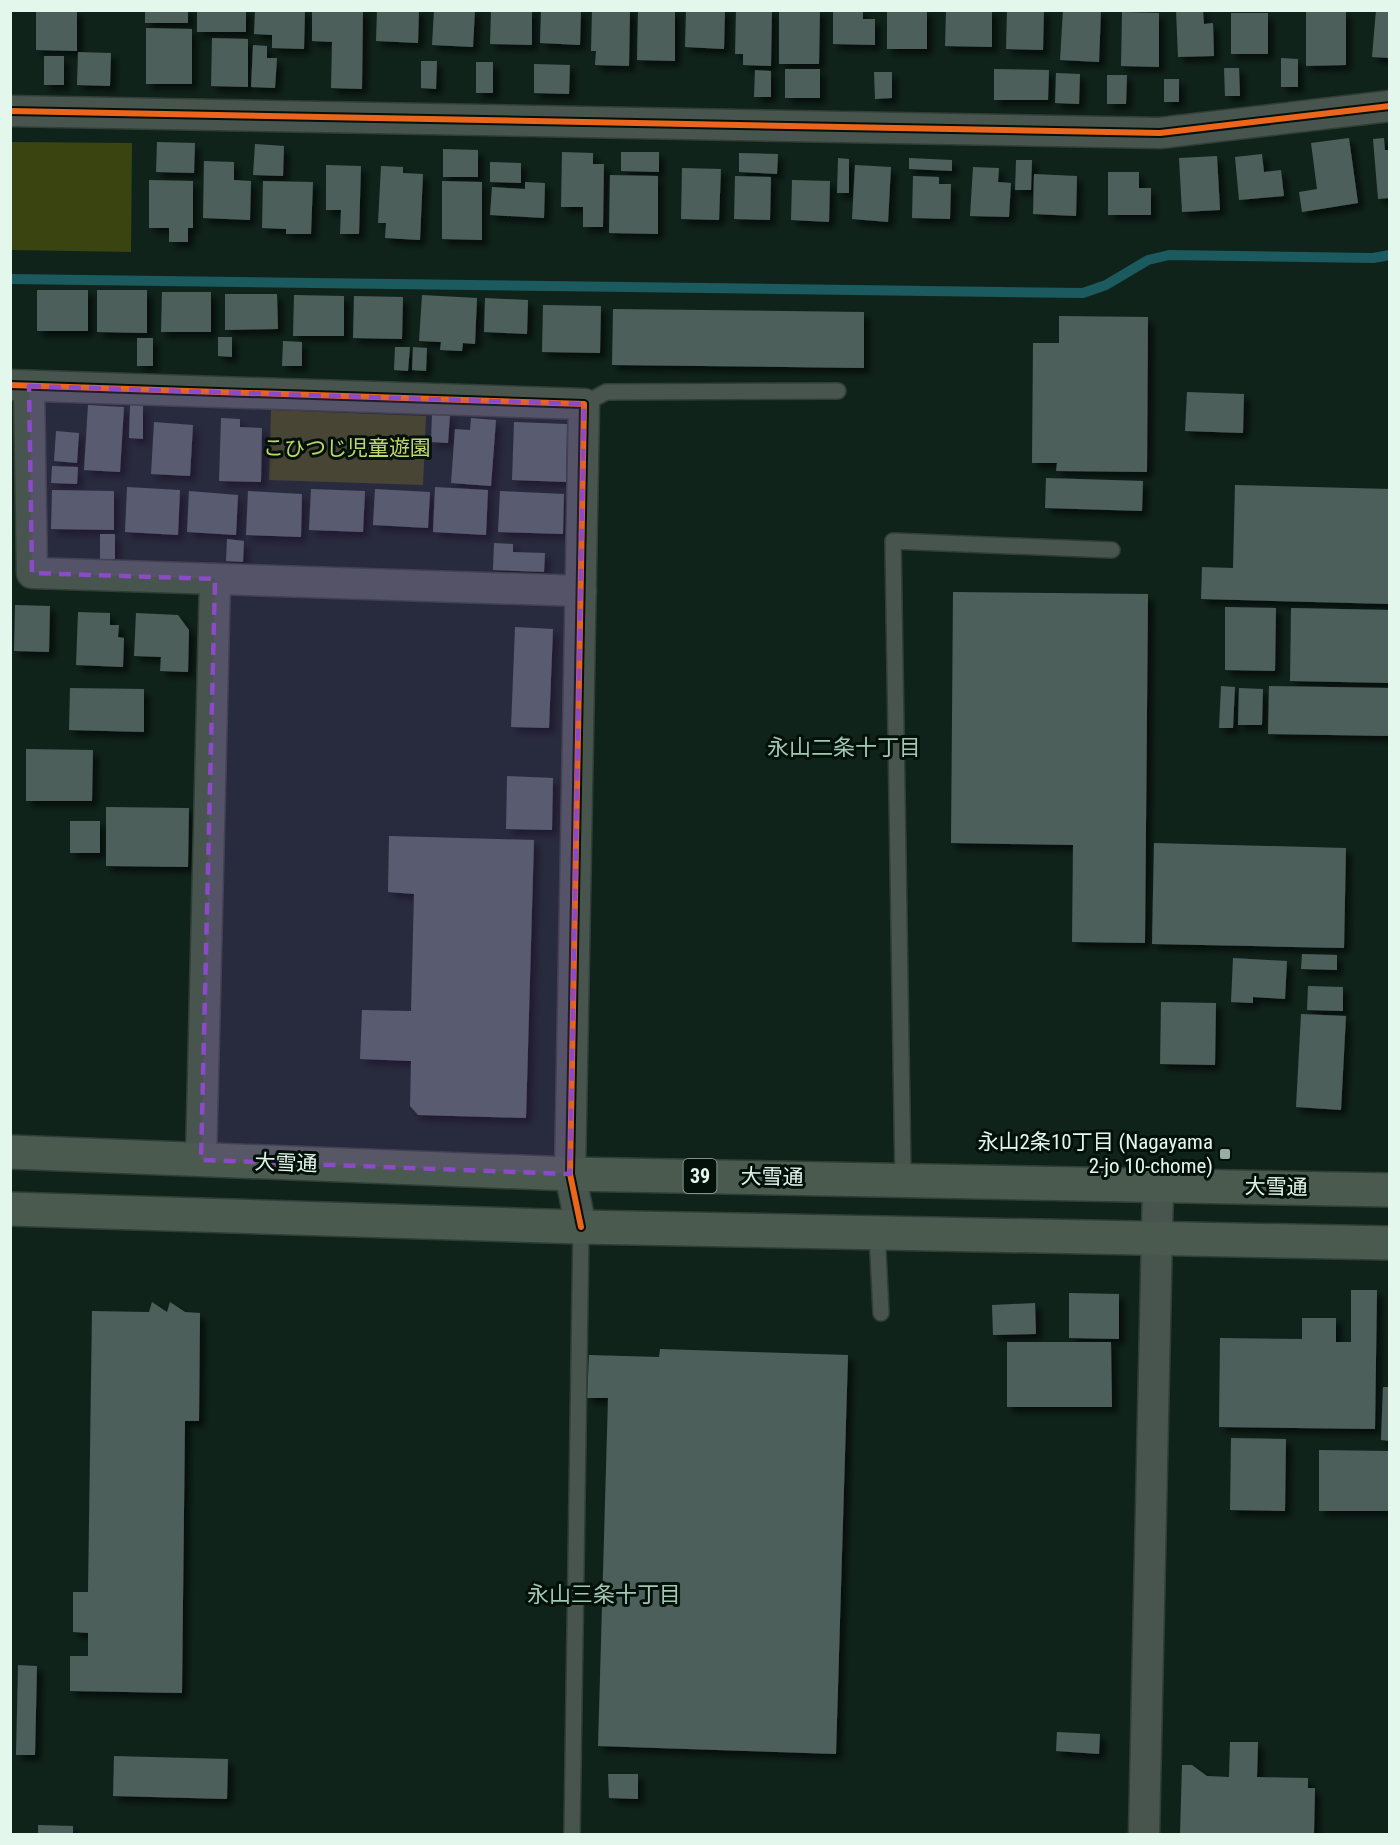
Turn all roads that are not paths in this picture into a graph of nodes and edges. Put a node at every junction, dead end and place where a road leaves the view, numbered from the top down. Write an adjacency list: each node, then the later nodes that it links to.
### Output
1 (1389, 106): 2 (street)
2 (10, 111)
3 (20, 386): 5 (street); 7 (street)
4 (838, 391): 5 (lane)
5 (584, 404): 8 (street)
6 (1112, 550): 12 (lane)
7 (215, 579): 8 (street); 10 (street)
8 (580, 591): 11 (street)
9 (10, 1152): 10 (highway, 大雪通 / 39)
10 (201, 1160): 11 (highway, 大雪通 / 39)
11 (570, 1174): 12 (highway, 大雪通 / 39); 16 (street)
12 (903, 1179): 13 (highway, 大雪通 / 39)
13 (1158, 1185): 14 (highway, 大雪通 / 39); 18 (street)
14 (1389, 1190)
15 (10, 1209): 16 (highway)
16 (580, 1227): 17 (highway); 21 (lane)
17 (877, 1233): 18 (highway); 20 (lane)
18 (1156, 1238): 19 (highway); 22 (street)
19 (1389, 1244)
20 (881, 1313)
21 (572, 1834)
22 (1144, 1834)

